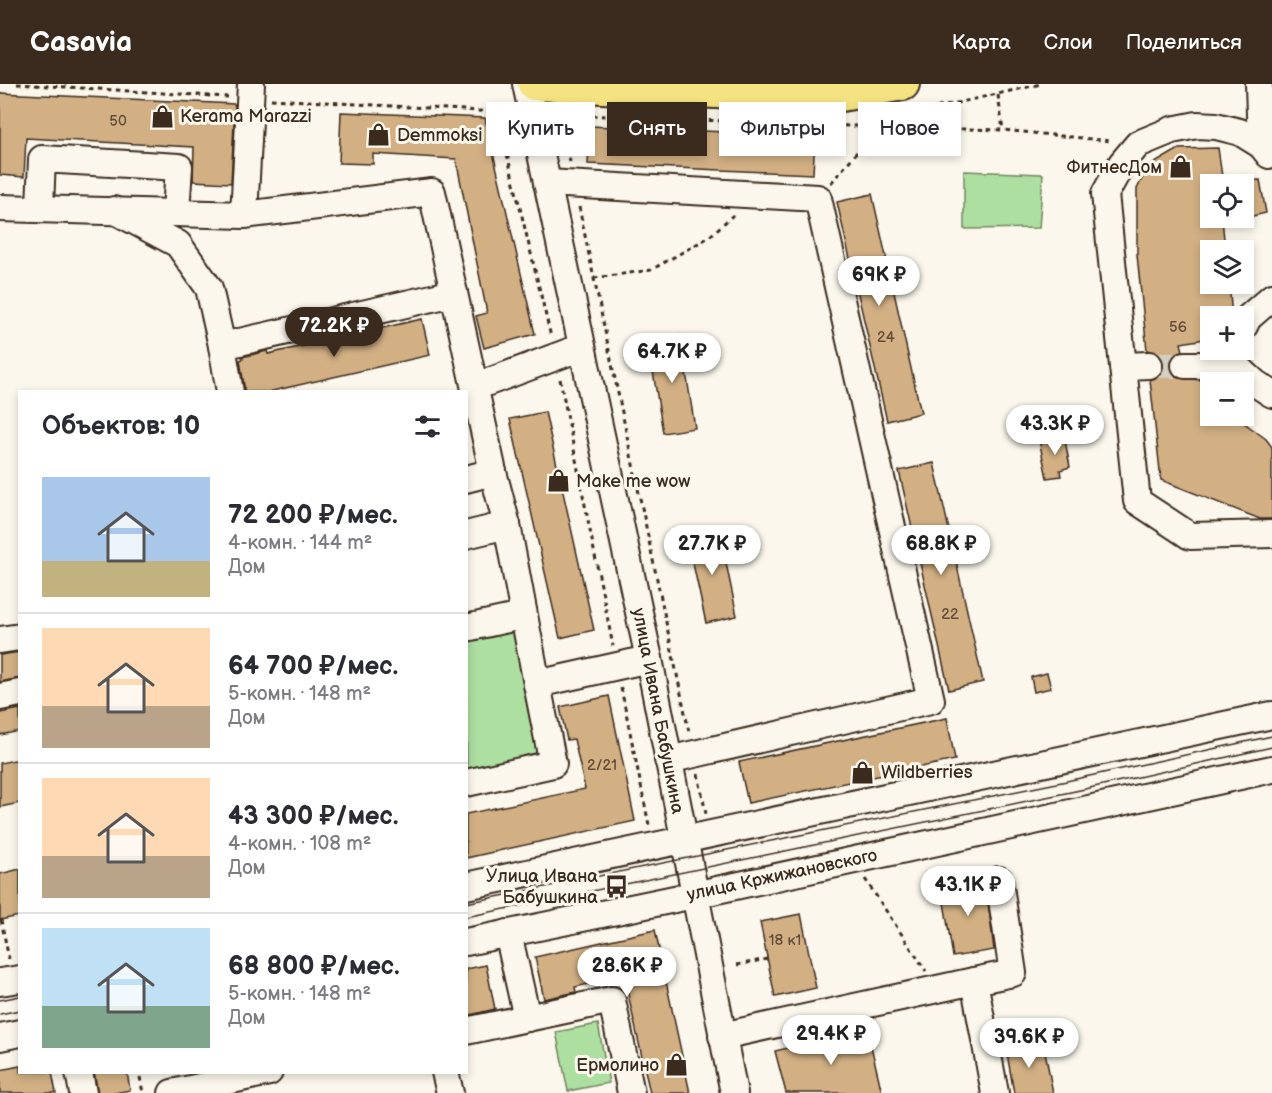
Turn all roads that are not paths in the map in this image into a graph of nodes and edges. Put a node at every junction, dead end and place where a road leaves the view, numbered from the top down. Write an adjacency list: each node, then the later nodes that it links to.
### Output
1 (251, 84): 12 (street)
2 (526, 84): 7 (street, улица Ивана Бабушкина)
3 (534, 84): 5 (main road)
4 (1259, 84): 6 (street)
5 (894, 85)
6 (1266, 151): 22 (street)
7 (547, 183): 17 (street, улица Ивана Бабушкина); 40 (street)
8 (40, 207): 9 (street); 10 (street); 11 (street)
9 (0, 208)
10 (114, 210): 11 (street); 16 (street)
11 (176, 212): 12 (street)
12 (244, 214): 13 (street)
13 (454, 293): 16 (street); 23 (street)
14 (1272, 297): 15 (street)
15 (1254, 313)
16 (222, 346): 24 (street)
17 (582, 347): 23 (street); 35 (street, улица Ивана Бабушкина)
18 (1217, 360): 21 (street)
19 (1238, 360): 25 (street)
20 (1149, 365): 22 (street)
21 (1185, 365)
22 (1123, 366): 29 (street)
23 (475, 387): 26 (street)
24 (230, 390)
25 (1272, 394)
26 (493, 472): 27 (street); 28 (street)
27 (468, 478)
28 (507, 525): 30 (street); 31 (street)
29 (1272, 534)
30 (468, 535)
31 (522, 616): 32 (street); 36 (street)
32 (468, 628)
33 (18, 637): 34 (street)
34 (0, 640)
35 (649, 659): 36 (street); 40 (street, улица Ивана Бабушкина)
36 (537, 684): 42 (street)
37 (18, 693): 38 (street)
38 (0, 697)
39 (1272, 715): 43 (street)
40 (668, 760): 43 (street, улица Ивана Бабушкина)
41 (1272, 769): 46 (street, улица Кржижановского)
42 (468, 783)
43 (685, 840): 45 (street); 46 (street, улица Ивана Бабушкина)
44 (999, 880): 49 (street)
45 (468, 886)
46 (694, 895): 47 (street, улица Кржижановского); 53 (street, улица Ивана Бабушкина)
47 (508, 933): 48 (street, улица Кржижановского); 50 (street)
48 (468, 942)
49 (974, 981): 53 (street); 63 (street)
50 (526, 1018): 51 (street); 61 (street)
51 (468, 1031)
52 (18, 1033): 54 (street)
53 (722, 1036): 62 (street, улица Ивана Бабушкина)
54 (0, 1037)
55 (79, 1074): 58 (street)
56 (260, 1074): 59 (street)
57 (445, 1074): 60 (street)
58 (83, 1093)
59 (172, 1093)
60 (450, 1093)
61 (631, 1093)
62 (734, 1093)
63 (995, 1093)

